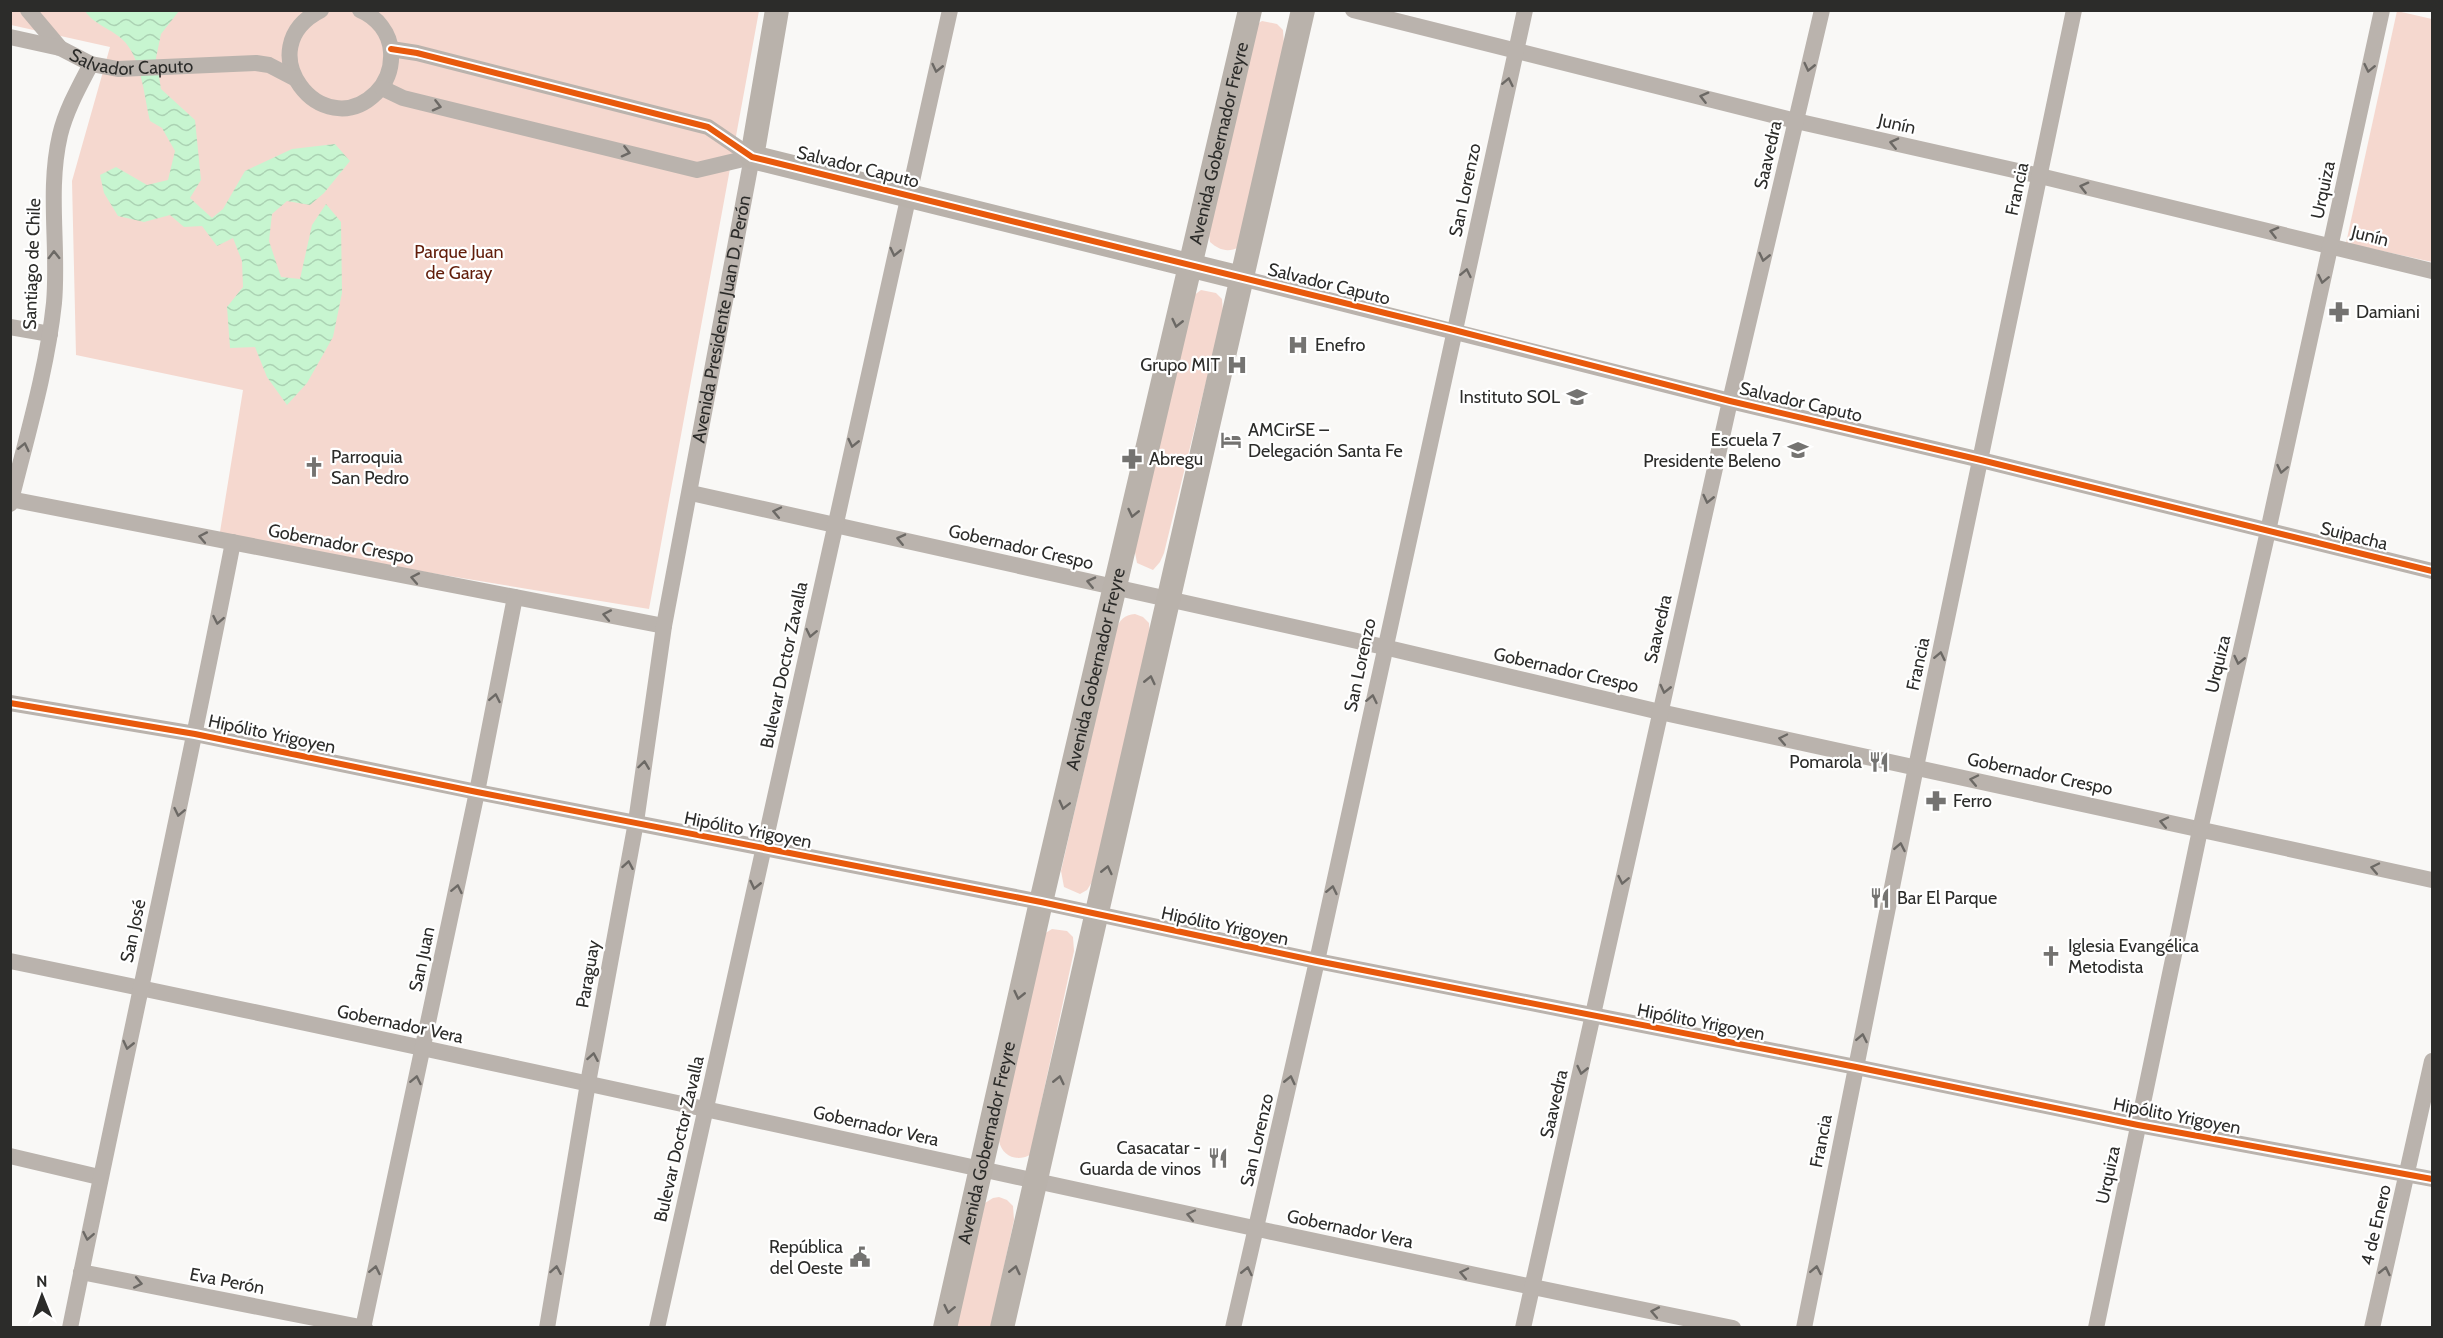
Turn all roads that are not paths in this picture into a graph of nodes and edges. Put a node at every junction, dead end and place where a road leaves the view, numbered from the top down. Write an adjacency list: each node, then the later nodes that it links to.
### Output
1 (28, 10): 15 (street)
2 (360, 10): 16 (street)
3 (777, 10): 23 (main road, Avenida Presidente Juan D. Perón)
4 (950, 10): 25 (street, Bulevar Doctor Zavalla, one-way to 25)
5 (1250, 10): 27 (main road, Avenida Gobernador Freyre)
6 (1303, 10): 29 (main road)
7 (1353, 10): 17 (street, Junín)
8 (1525, 10): 17 (street, San Lorenzo)
9 (1822, 10): 22 (street, Saavedra, one-way to 22)
10 (2074, 10): 24 (street, Francia)
11 (2382, 10): 26 (street, Urquiza, one-way to 26)
12 (314, 12): 14 (street)
13 (10, 37): 15 (street, Salvador Caputo)
14 (292, 43): 18 (street, Salvador Caputo); 20 (street)
15 (60, 48): 19 (street, Salvador Caputo)
16 (391, 49): 21 (street); 23 (street, Salvador Caputo)
17 (1516, 50): 22 (street, Junín, one-way to 17); 31 (street, San Lorenzo, one-way to 17)
18 (256, 63): 19 (street, Salvador Caputo); 20 (street, Salvador Caputo)
19 (91, 64): 32 (street, Santiago de Chile, one-way to 19)
20 (294, 78): 21 (street)
21 (382, 88): 23 (street, Salvador Caputo, one-way to 23)
22 (1797, 121): 24 (street, Junín, one-way to 22); 33 (street, Saavedra, one-way to 33)
23 (752, 157): 25 (main road, Salvador Caputo); 35 (street, Avenida Presidente Juan D. Perón)
24 (2040, 176): 26 (street, Junín, one-way to 24); 34 (street, Francia)
25 (908, 195): 27 (main road, Salvador Caputo); 37 (street, Bulevar Doctor Zavalla, one-way to 37)
26 (2331, 246): 28 (street, Junín); 38 (street, Urquiza, one-way to 38)
27 (1190, 266): 29 (main road, Salvador Caputo); 41 (main road, Avenida Gobernador Freyre, one-way to 41)
28 (2433, 271)
29 (1241, 278): 31 (street, Salvador Caputo); 43 (main road)
30 (10, 327): 32 (street)
31 (1454, 330): 33 (street, Salvador Caputo); 45 (street, San Lorenzo)
32 (50, 334): 36 (street, Santiago de Chile, one-way to 32)
33 (1730, 401): 34 (street, Salvador Caputo); 47 (street, Saavedra, one-way to 47)
34 (1981, 460): 38 (street, Salvador Caputo); 49 (street, Francia, one-way to 34)
35 (691, 493): 37 (street, Gobernador Crespo, one-way to 35); 44 (street, Avenida Presidente Juan D. Perón)
36 (11, 501): 39 (street, Gobernador Crespo, one-way to 36)
37 (835, 525): 41 (street, Gobernador Crespo, one-way to 37); 53 (street, Bulevar Doctor Zavalla, one-way to 53)
38 (2268, 531): 40 (street, Suipacha); 52 (street, Urquiza, one-way to 52)
39 (233, 542): 42 (street, Gobernador Crespo, one-way to 39); 48 (street, San José, one-way to 48)
40 (2433, 571)
41 (1116, 588): 43 (street, Gobernador Crespo); 55 (main road, Avenida Gobernador Freyre, one-way to 55)
42 (514, 597): 44 (street, Gobernador Crespo, one-way to 42); 50 (street, San Juan, one-way to 42)
43 (1168, 600): 45 (street, Gobernador Crespo); 56 (main road, one-way to 43)
44 (664, 626): 51 (street, Paraguay, one-way to 44)
45 (1383, 647): 47 (street, Gobernador Crespo); 58 (street, San Lorenzo, one-way to 45)
46 (10, 703): 48 (street, Hipólito Yrigoyen)
47 (1660, 712): 49 (street, Gobernador Crespo, one-way to 47); 60 (street, Saavedra, one-way to 60)
48 (195, 734): 50 (street, Hipólito Yrigoyen); 59 (street, San José, one-way to 59)
49 (1916, 767): 52 (street, Gobernador Crespo, one-way to 49); 63 (street, Francia, one-way to 49)
50 (477, 792): 51 (street, Hipólito Yrigoyen); 61 (street, San Juan, one-way to 50)
51 (636, 822): 53 (street, Hipólito Yrigoyen); 64 (street, Paraguay, one-way to 51)
52 (2200, 830): 54 (street, Gobernador Crespo, one-way to 52); 66 (street, Urquiza)
53 (764, 849): 55 (street, Hipólito Yrigoyen); 65 (street, Bulevar Doctor Zavalla, one-way to 65)
54 (2433, 880)
55 (1041, 902): 56 (street, Hipólito Yrigoyen); 68 (main road, Avenida Gobernador Freyre, one-way to 68)
56 (1096, 914): 58 (street, Hipólito Yrigoyen); 72 (main road, one-way to 56)
57 (10, 961): 59 (street, Gobernador Vera)
58 (1317, 961): 60 (street, Hipólito Yrigoyen); 73 (street, San Lorenzo, one-way to 58)
59 (141, 988): 61 (street, Gobernador Vera); 70 (street, San José, one-way to 70)
60 (1594, 1017): 63 (street, Hipólito Yrigoyen); 75 (street, Saavedra, one-way to 75)
61 (422, 1049): 64 (street, Gobernador Vera); 76 (street, San Juan, one-way to 61)
62 (2433, 1060): 69 (street, 4 de Enero)
63 (1856, 1067): 66 (street, Hipólito Yrigoyen); 85 (street, Francia, one-way to 63)
64 (588, 1083): 65 (street, Gobernador Vera); 78 (street, Paraguay, one-way to 64)
65 (706, 1108): 68 (street, Gobernador Vera); 79 (street, Bulevar Doctor Zavalla)
66 (2138, 1125): 69 (street, Hipólito Yrigoyen); 86 (street, Urquiza)
67 (10, 1156): 70 (street)
68 (979, 1170): 72 (street, Gobernador Vera); 80 (main road, Avenida Gobernador Freyre, one-way to 80)
69 (2408, 1174): 71 (street, Hipólito Yrigoyen); 87 (street, 4 de Enero, one-way to 69)
70 (99, 1177): 74 (street, San José, one-way to 74)
71 (2433, 1179)
72 (1035, 1182): 73 (street, Gobernador Vera, one-way to 72); 81 (main road, one-way to 72)
73 (1257, 1229): 75 (street, Gobernador Vera, one-way to 73); 82 (street, San Lorenzo, one-way to 73)
74 (81, 1272): 76 (street, Eva Perón, one-way to 76); 77 (street, San José)
75 (1533, 1287): 83 (street, Saavedra); 84 (street, Gobernador Vera, one-way to 75)
76 (364, 1327)
77 (70, 1328)
78 (547, 1328)
79 (657, 1328)
80 (945, 1328)
81 (1002, 1328)
82 (1233, 1328)
83 (1523, 1328)
84 (1732, 1328)
85 (1804, 1328)
86 (2096, 1328)
87 (2372, 1328)

